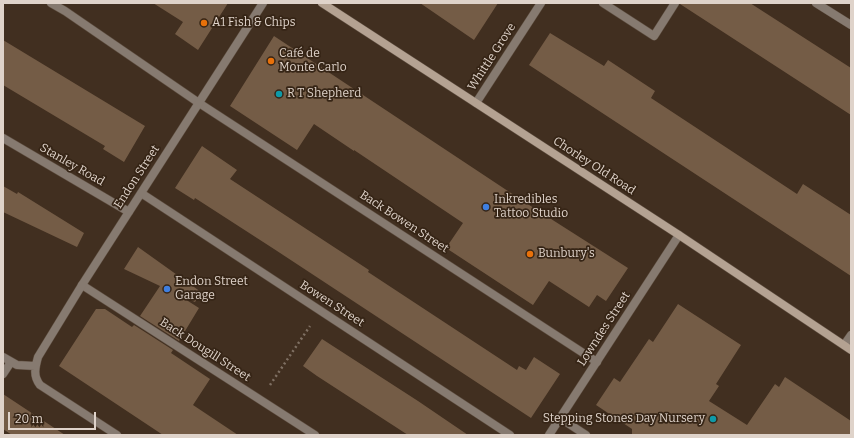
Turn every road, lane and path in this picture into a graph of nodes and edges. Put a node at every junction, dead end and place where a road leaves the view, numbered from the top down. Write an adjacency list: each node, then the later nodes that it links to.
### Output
1 (51, 3): 9 (street, Back Bowen Street)
2 (263, 3): 9 (street, Endon Street)
3 (322, 3): 10 (main road, Chorley Old Road)
4 (541, 3): 10 (street, Whittle Grove)
5 (603, 3): 6 (street)
6 (675, 3)
7 (816, 3): 8 (street)
8 (851, 25)
9 (199, 103): 12 (street, Endon Street); 21 (street, Back Bowen Street)
10 (476, 104): 14 (main road, Chorley Old Road)
11 (3, 138): 13 (street, Stanley Road)
12 (141, 193): 13 (street, Endon Street); 16 (street, Bowen Street)
13 (129, 212): 15 (street, Endon Street)
14 (679, 235): 18 (main road, Chorley Old Road); 21 (street, Lowndes Street)
15 (82, 285): 22 (street, Endon Street); 24 (street, Back Dougill Street)
16 (320, 311): 24 (path); 28 (street, Bowen Street)
17 (851, 335): 18 (street)
18 (848, 347)
19 (3, 357): 20 (street)
20 (11, 362): 22 (street); 23 (street)
21 (597, 362): 25 (street, Lowndes Street)
22 (35, 366): 26 (street)
23 (3, 374)
24 (260, 400): 27 (street, Back Dougill Street)
25 (560, 418): 29 (street, Lowndes Street); 30 (street)
26 (117, 435)
27 (315, 435)
28 (510, 435)
29 (549, 435)
30 (586, 435)

